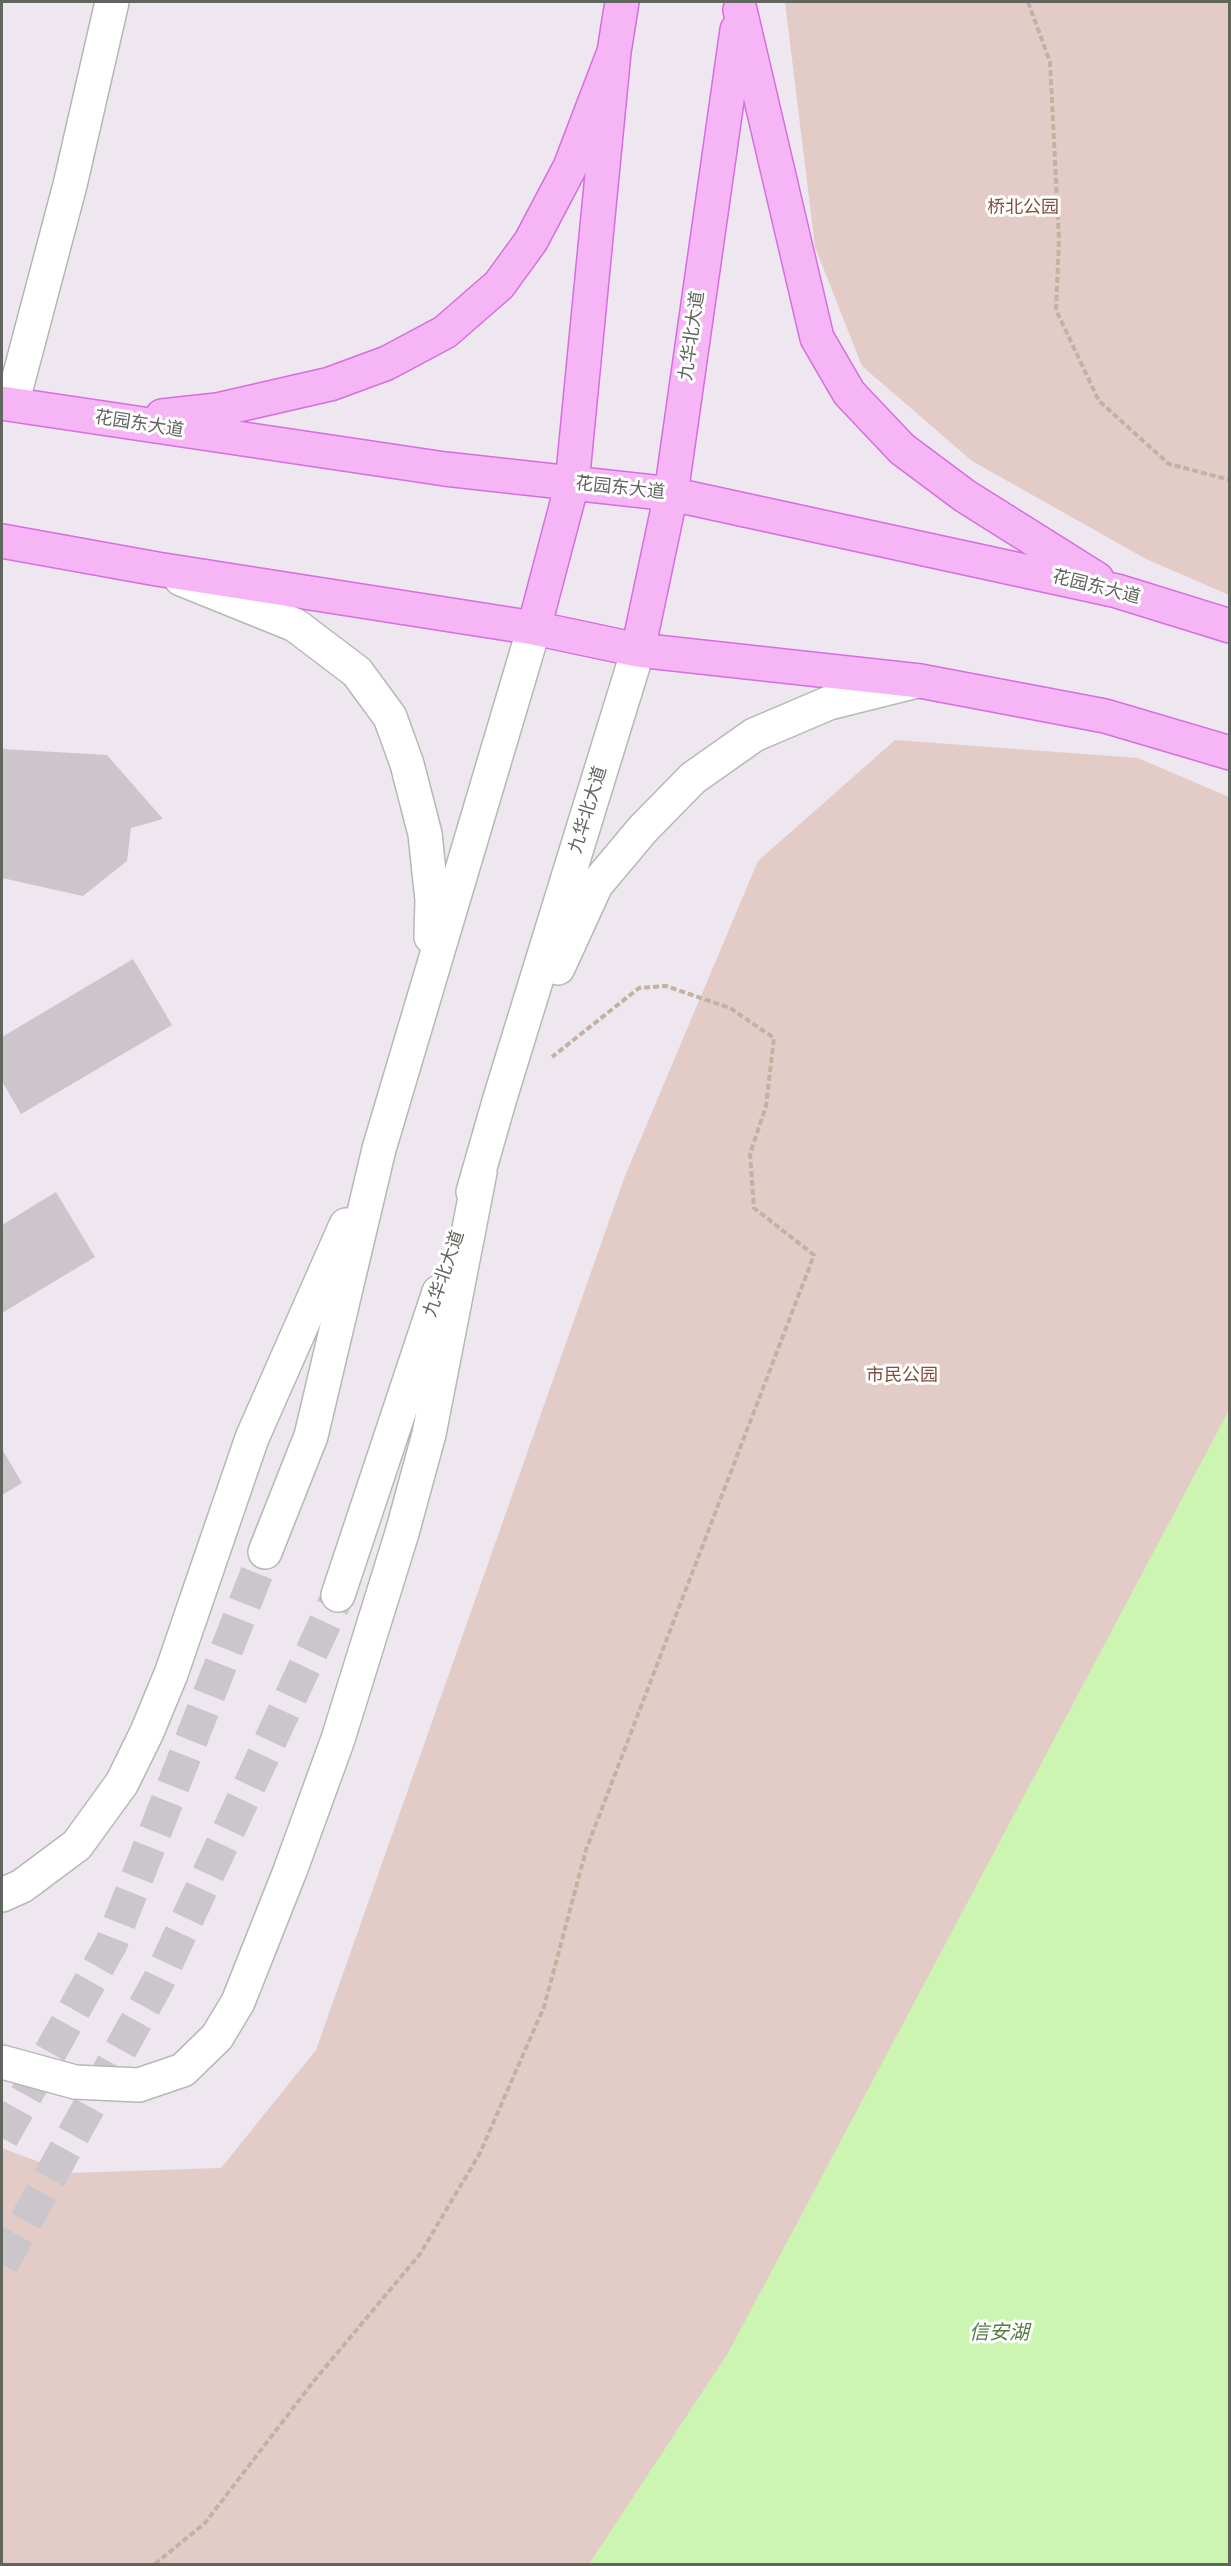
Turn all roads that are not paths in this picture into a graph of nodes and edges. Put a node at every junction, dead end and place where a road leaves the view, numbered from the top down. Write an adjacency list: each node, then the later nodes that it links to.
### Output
1 (112, 2): 5 (main road)
2 (622, 2): 4 (main road)
3 (741, 6): 8 (main road, 九华北大道); 11 (main road)
4 (614, 52): 6 (main road); 7 (main road)
5 (7, 404): 6 (main road, 花园东大道)
6 (112, 421): 7 (main road, 花园东大道)
7 (572, 484): 8 (main road, 花园东大道); 13 (main road)
8 (670, 494): 11 (main road, 花园东大道); 14 (main road, 九华北大道)
9 (2, 541): 10 (main road)
10 (157, 569): 13 (main road); 17 (main road)
11 (1117, 591): 12 (main road, 花园东大道)
12 (1230, 626)
13 (534, 628): 14 (main road); 17 (main road)
14 (638, 650): 15 (main road); 18 (main road, 九华北大道)
15 (920, 681): 16 (main road); 18 (main road)
16 (1230, 753)
17 (429, 983): 19 (main road)
18 (500, 1098): 20 (main road, 九华北大道)
19 (379, 1149): 21 (main road); 23 (main road)
20 (480, 1172): 22 (main road, 九华北大道); 24 (main road)
21 (265, 1552)
22 (338, 1595)
23 (2, 1895)
24 (2, 2062)

